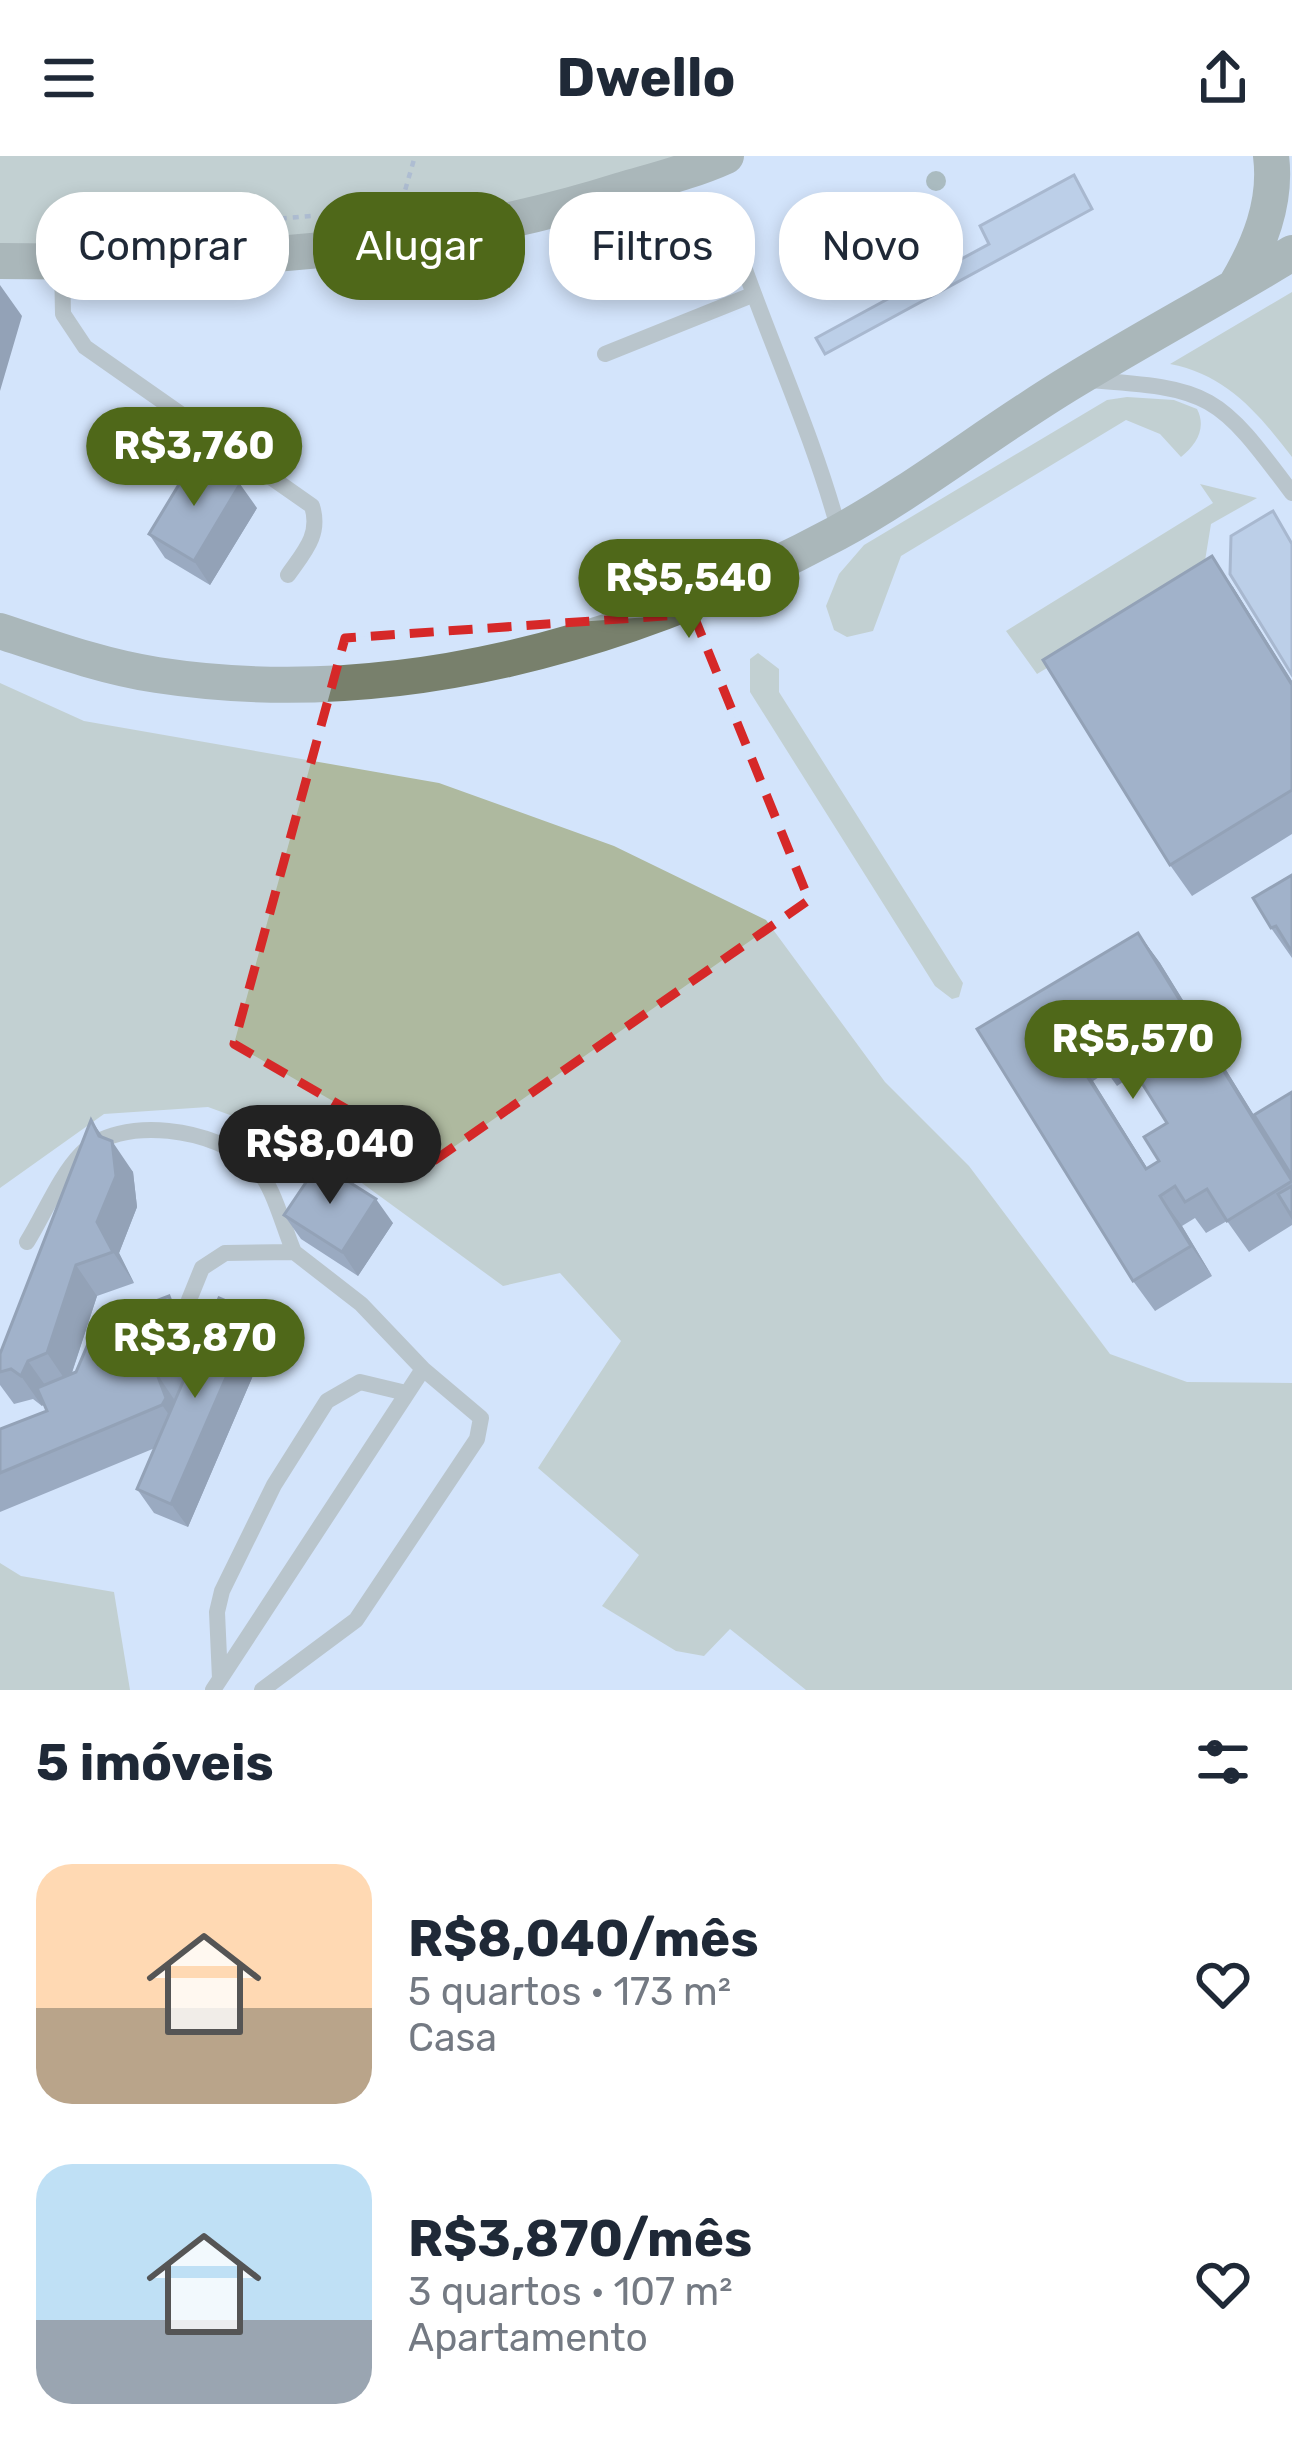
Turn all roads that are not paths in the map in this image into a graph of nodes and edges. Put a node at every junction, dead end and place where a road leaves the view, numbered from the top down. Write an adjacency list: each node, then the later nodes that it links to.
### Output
1 (726, 156): 3 (main road)
2 (1271, 156): 9 (main road)
3 (614, 192)
4 (549, 211): 6 (main road)
5 (1292, 253): 9 (main road)
6 (289, 254)
7 (0, 261): 8 (main road)
8 (36, 262)
9 (1234, 288): 14 (main road)
10 (63, 300): 17 (lane)
11 (742, 300): 13 (lane)
12 (754, 300): 16 (lane)
13 (604, 354)
14 (1074, 380): 15 (lane); 16 (main road)
15 (1292, 493)
16 (839, 532): 18 (main road)
17 (288, 575)
18 (0, 631)
19 (27, 1242): 20 (lane)
20 (294, 1252): 21 (lane); 22 (lane)
21 (190, 1300)
22 (423, 1369): 23 (lane); 25 (lane)
23 (406, 1393): 24 (lane); 24 (lane)
24 (216, 1685)
25 (262, 1690)

